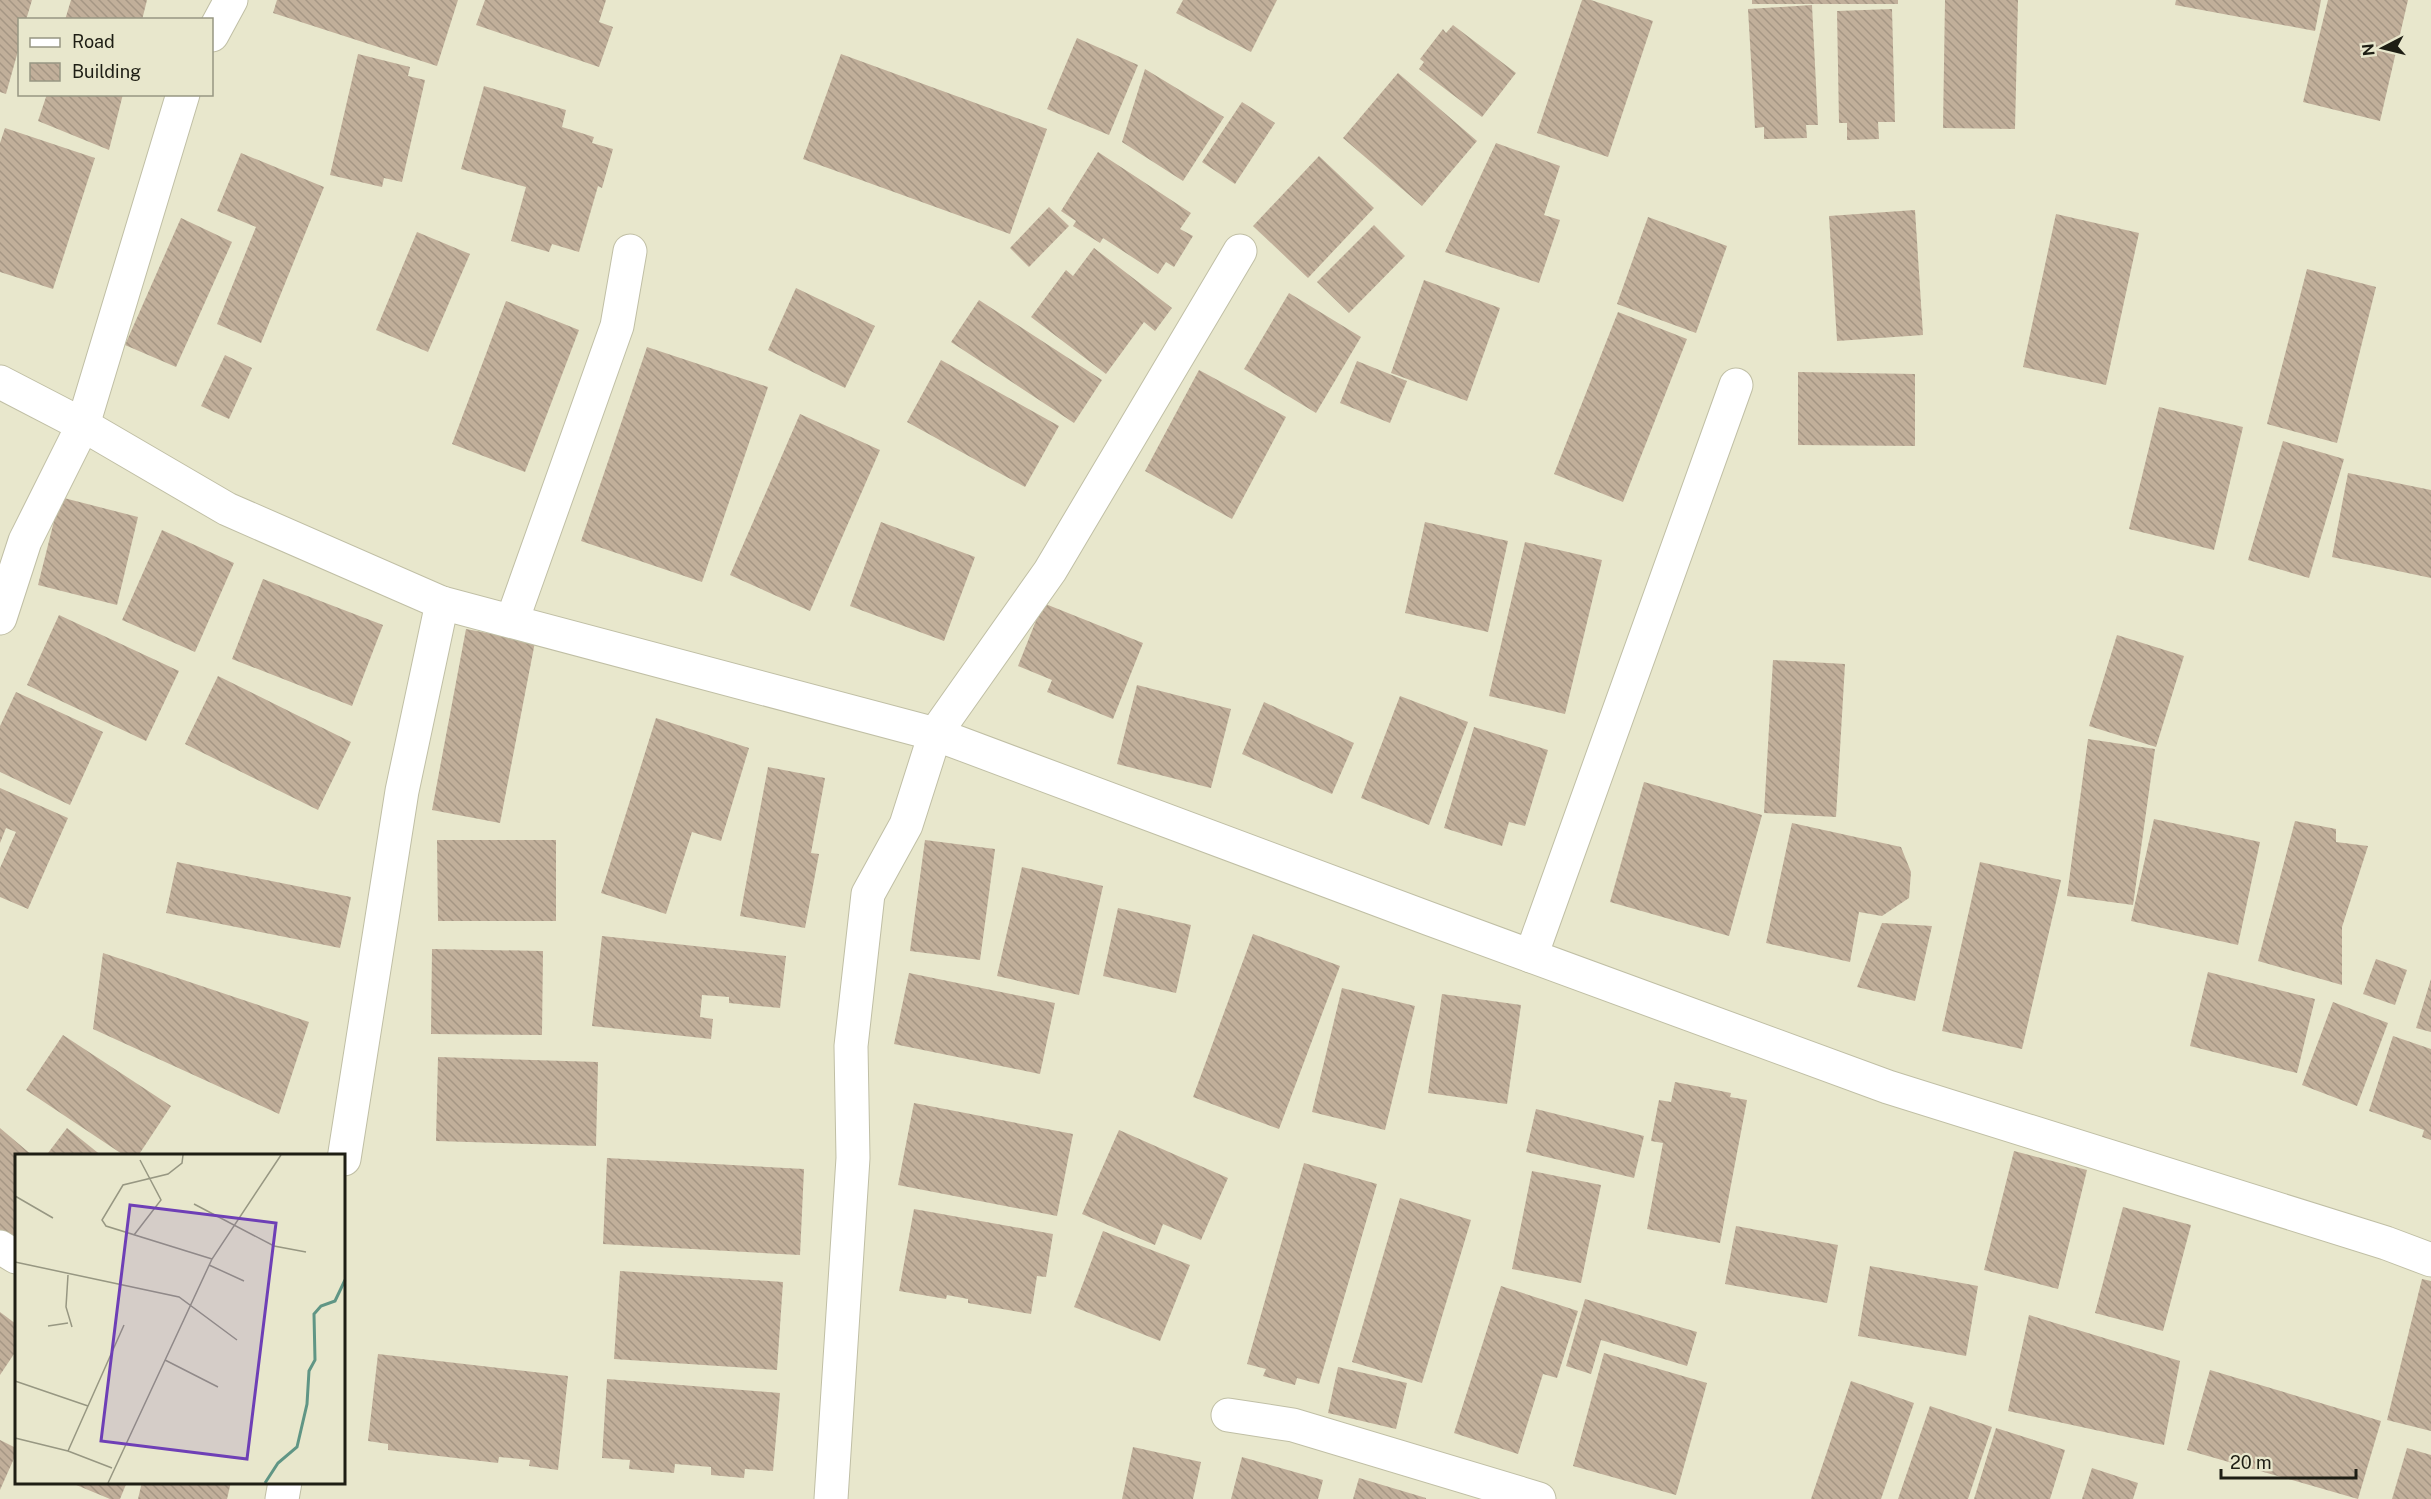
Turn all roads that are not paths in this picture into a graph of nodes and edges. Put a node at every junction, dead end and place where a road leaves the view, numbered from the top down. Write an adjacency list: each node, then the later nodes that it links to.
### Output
1 (231, 0): 2 (street)
2 (213, 33)
3 (182, 96): 8 (street)
4 (630, 251): 11 (street)
5 (1240, 251): 12 (street)
6 (0, 382): 8 (street)
7 (1736, 385): 13 (street)
8 (83, 425): 9 (street); 10 (street)
9 (442, 603): 11 (street); 14 (street)
10 (0, 618)
11 (512, 621): 12 (street)
12 (935, 734): 13 (street); 21 (street)
13 (1531, 956): 17 (street)
14 (345, 1154)
15 (0, 1247): 16 (street)
16 (15, 1256)
17 (2431, 1260)
18 (1227, 1415): 22 (street)
19 (285, 1484): 20 (street)
20 (282, 1499)
21 (831, 1499)
22 (1539, 1499)

